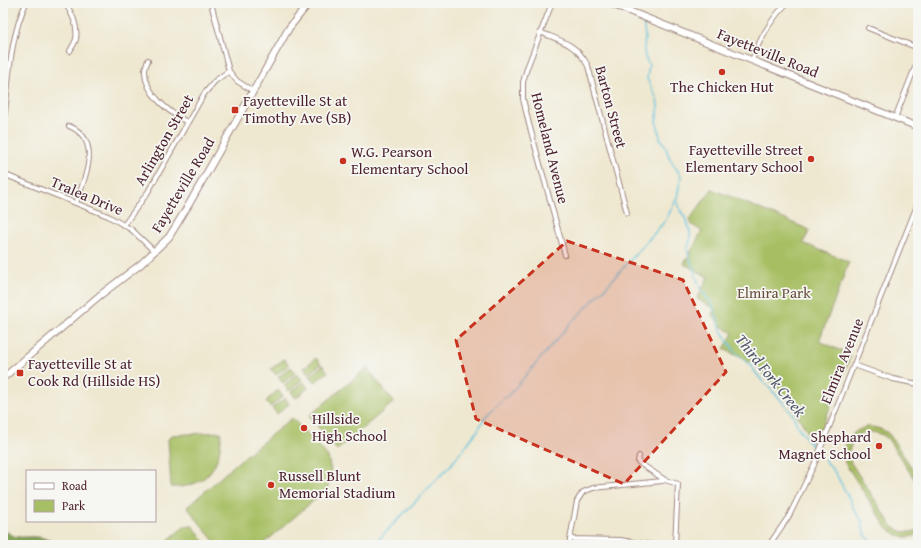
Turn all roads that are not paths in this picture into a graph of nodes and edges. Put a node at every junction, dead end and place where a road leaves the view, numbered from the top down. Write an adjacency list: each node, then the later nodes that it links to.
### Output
1 (26, 3): 20 (street)
2 (65, 3): 11 (street)
3 (211, 3): 15 (street)
4 (309, 3): 16 (main road, Fayetteville Road)
5 (552, 3): 9 (street, Homeland Avenue)
6 (609, 3): 13 (main road, Fayetteville Road)
7 (787, 3): 13 (street)
8 (868, 28): 10 (street)
9 (540, 32): 25 (street, Barton Street); 28 (street, Homeland Avenue)
10 (918, 48)
11 (70, 51)
12 (148, 60): 18 (street)
13 (752, 60): 17 (main road, Fayetteville Road)
14 (918, 60): 17 (street)
15 (229, 71): 16 (street); 18 (street, Arlington Street)
16 (253, 91): 27 (main road, Fayetteville Road)
17 (895, 118): 21 (main road, Fayetteville Road)
18 (187, 122): 26 (street, Arlington Street)
19 (69, 126): 23 (street)
20 (3, 127)
21 (918, 127)
22 (3, 174): 23 (street, Tralea Drive)
23 (76, 203): 26 (street, Tralea Drive)
24 (918, 203): 29 (street, Elmira Avenue)
25 (627, 213)
26 (124, 225): 27 (street, Tralea Drive)
27 (155, 252): 30 (main road, Fayetteville Road)
28 (565, 255)
29 (854, 365): 31 (street); 40 (street, Elmira Avenue)
30 (3, 378)
31 (918, 384)
32 (639, 456): 33 (street)
33 (665, 480): 34 (street); 39 (street)
34 (570, 539): 37 (street); 38 (street)
35 (471, 543): 36 (street)
36 (478, 545)
37 (568, 545)
38 (652, 545)
39 (675, 545)
40 (769, 545)

